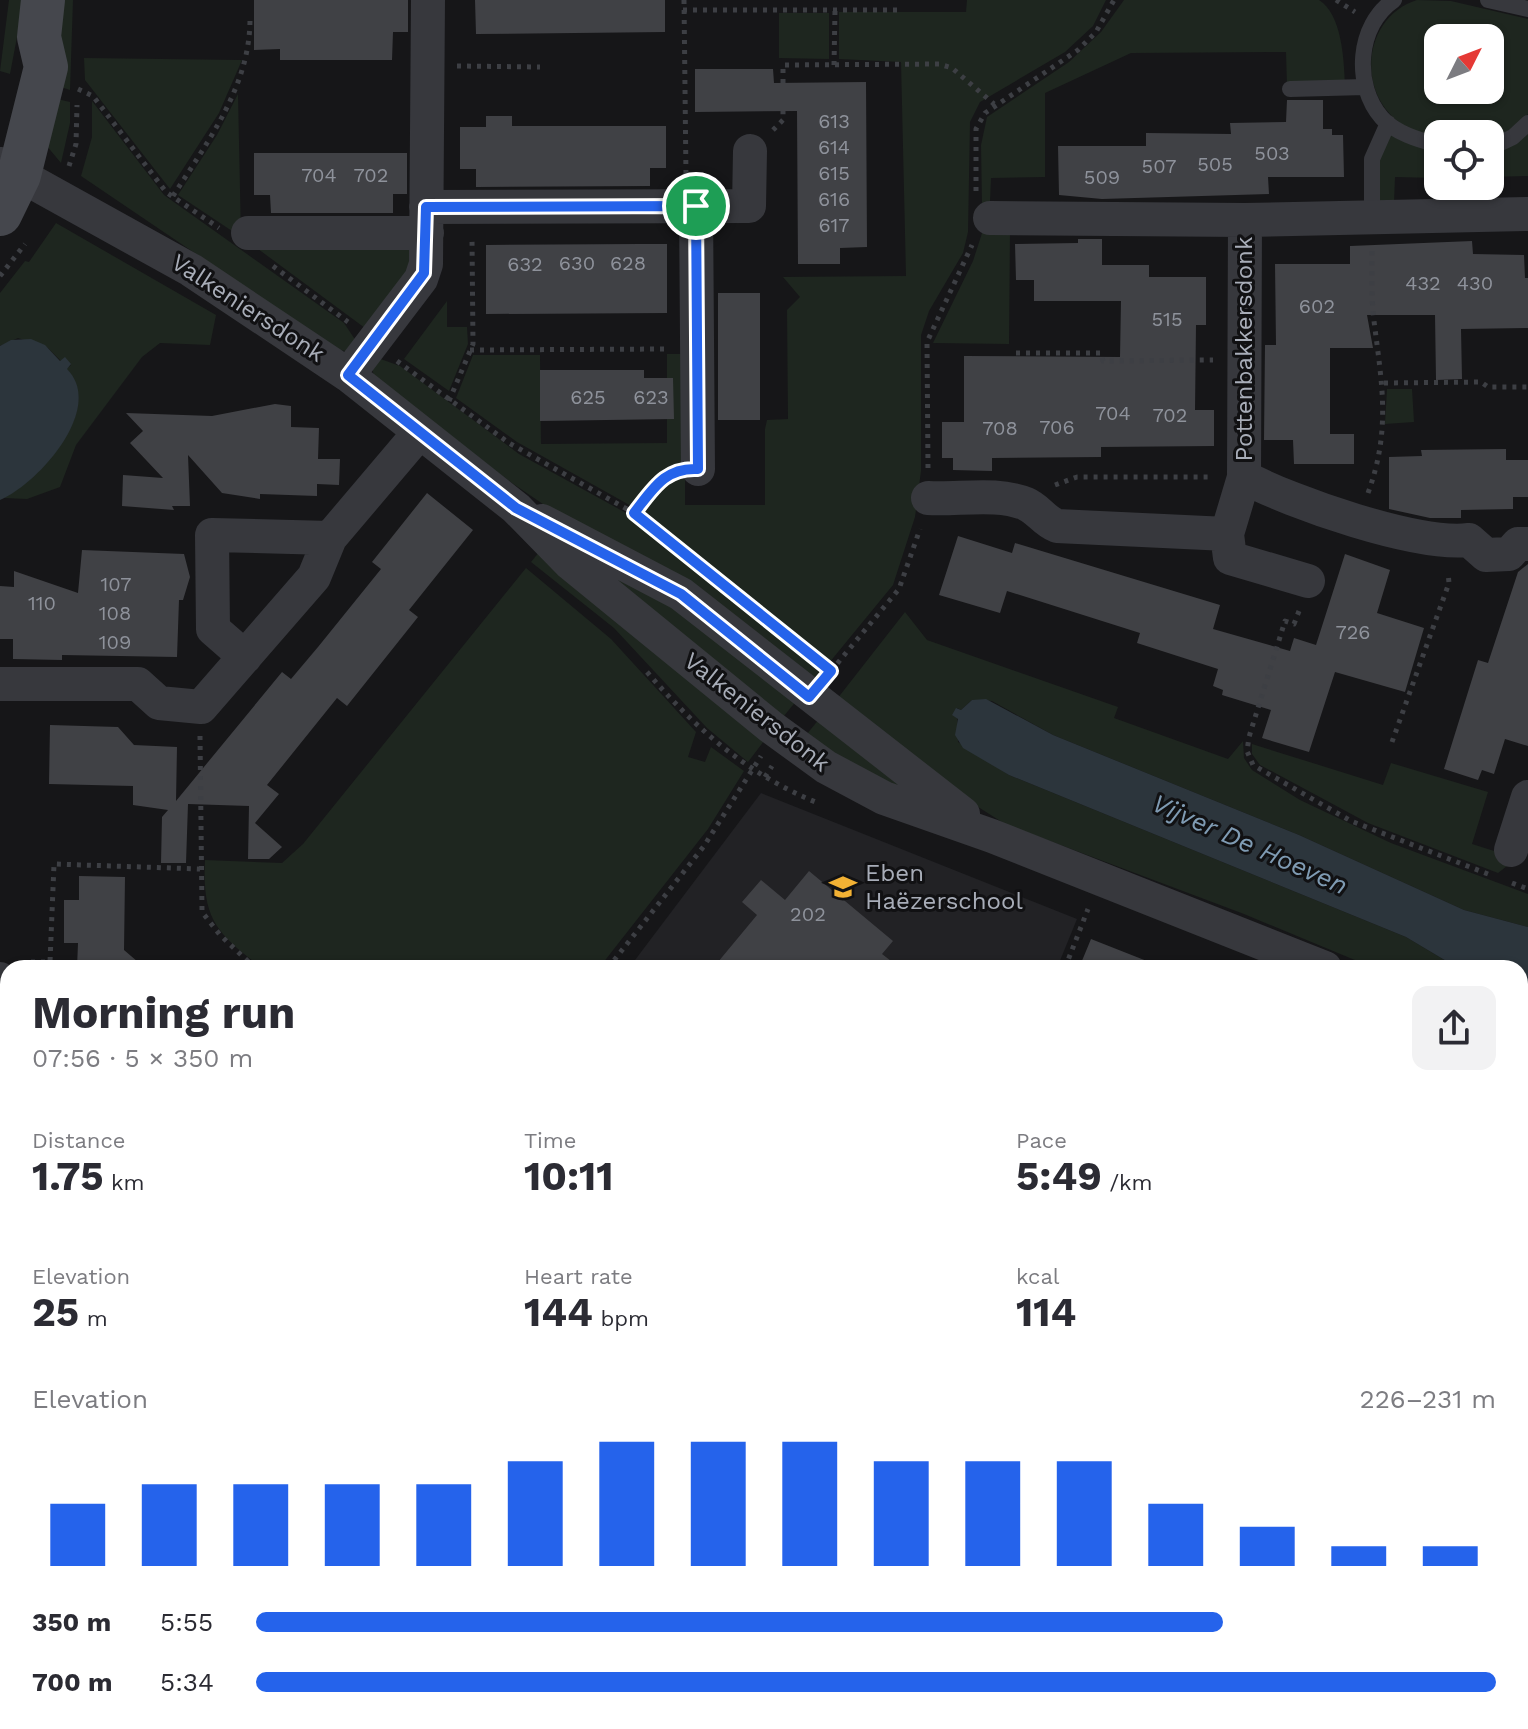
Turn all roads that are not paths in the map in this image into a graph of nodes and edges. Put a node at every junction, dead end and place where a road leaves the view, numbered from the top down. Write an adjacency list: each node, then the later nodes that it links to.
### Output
1 (428, 0): 19 (street)
2 (1394, 0): 6 (lane)
3 (1488, 0): 4 (lane)
4 (1528, 9)
5 (41, 18): 13 (street)
6 (1365, 87): 7 (lane); 8 (lane)
7 (1290, 89)
8 (1388, 123): 10 (lane); 17 (lane)
9 (1528, 123): 11 (lane)
10 (1424, 141)
11 (1504, 141)
12 (750, 151): 14 (street)
13 (6, 159): 15 (street); 22 (street, Valkeniersdonk)
14 (691, 206): 19 (street); 24 (street)
15 (0, 214)
16 (1528, 214): 17 (street, Pottenbakkersdonk)
17 (1372, 217): 20 (street, Pottenbakkersdonk)
18 (980, 218): 20 (street, Pottenbakkersdonk)
19 (427, 220): 21 (street); 22 (street)
20 (1245, 220): 25 (street, Pottenbakkersdonk)
21 (247, 242)
22 (348, 375): 23 (street, Valkeniersdonk)
23 (419, 433): 27 (street, Valkeniersdonk); 29 (street)
24 (698, 469)
25 (1244, 477): 28 (street, Pottenbakkersdonk); 30 (street, Pottenbakkersdonk)
26 (928, 498): 28 (street)
27 (516, 508): 35 (street, Valkeniersdonk); 35 (street, Valkeniersdonk)
28 (1227, 534): 31 (street)
29 (330, 538): 32 (street); 32 (street)
30 (1528, 544)
31 (1308, 581)
32 (245, 657): 33 (street)
33 (0, 684)
34 (1528, 797): 36 (street)
35 (992, 836): 37 (street, Valkeniersdonk)
36 (1504, 864)
37 (1305, 960)

